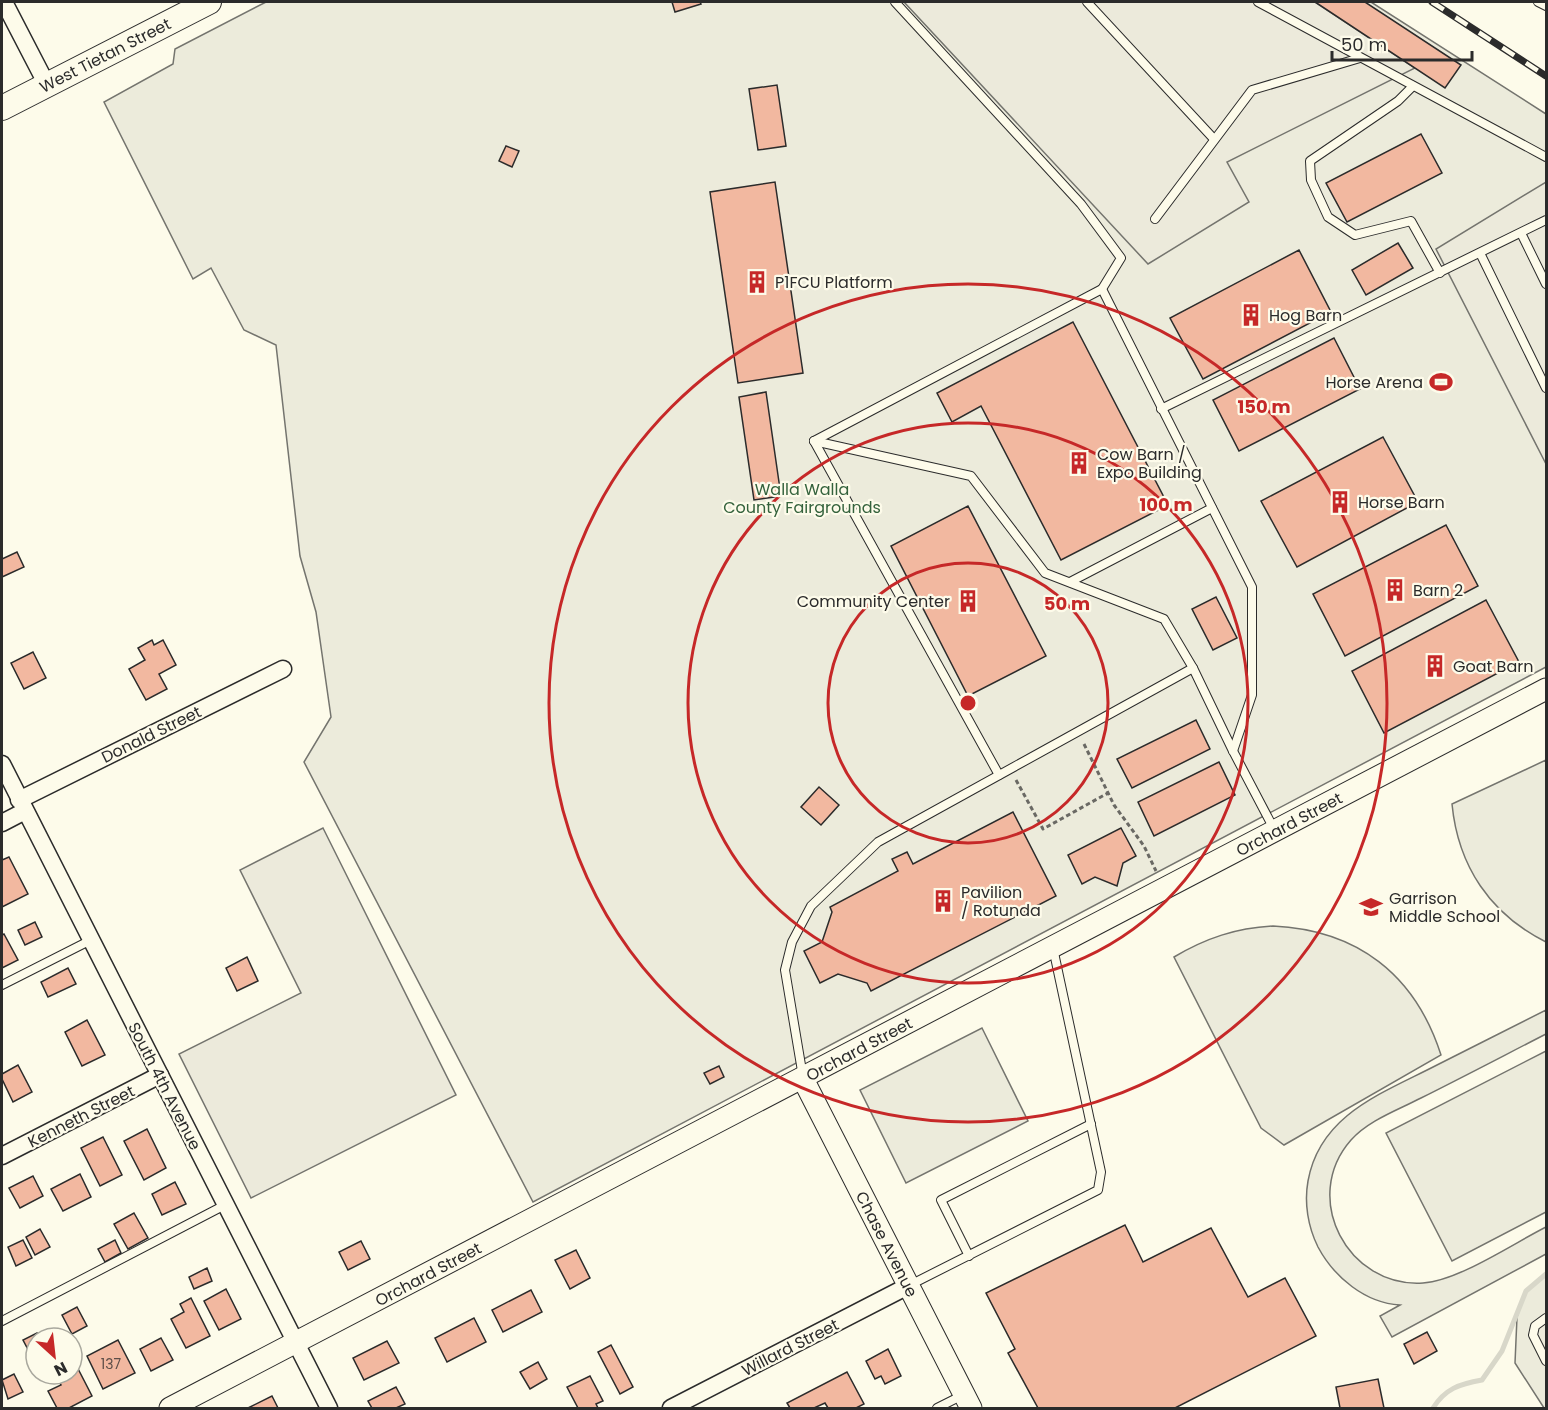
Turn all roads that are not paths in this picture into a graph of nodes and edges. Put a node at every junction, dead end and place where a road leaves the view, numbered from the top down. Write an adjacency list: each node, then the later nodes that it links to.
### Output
1 (4, 2): 9 (street)
2 (209, 2): 9 (main road, West Tietan Street)
3 (895, 2): 20 (lane)
4 (1088, 2): 12 (lane)
5 (1258, 2): 8 (lane)
6 (1538, 2): 7 (lane)
7 (1546, 6)
8 (1360, 58): 10 (lane); 12 (lane)
9 (46, 85): 11 (main road, West Tietan Street)
10 (1413, 86): 13 (lane); 18 (lane)
11 (2, 108)
12 (1213, 138): 14 (lane)
13 (1546, 157)
14 (1155, 219)
15 (1546, 220): 16 (lane)
16 (1521, 233): 17 (lane); 19 (lane)
17 (1480, 253): 18 (lane); 21 (lane)
18 (1440, 273): 22 (lane)
19 (1546, 284)
20 (1102, 289): 22 (lane); 23 (lane)
21 (1546, 388)
22 (1161, 409): 24 (lane)
23 (814, 441): 25 (lane); 31 (lane)
24 (1212, 508): 25 (lane); 29 (lane)
25 (1070, 582): 27 (lane)
26 (283, 669): 32 (street, Donald Street)
27 (1193, 669): 29 (lane); 31 (lane)
28 (1546, 689): 34 (street, Orchard Street)
29 (1233, 751): 34 (lane)
30 (2, 764): 32 (street, South 4th Avenue)
31 (999, 775): 39 (lane)
32 (22, 805): 33 (street, Donald Street); 35 (street, South 4th Avenue)
33 (2, 823)
34 (1276, 831): 36 (street, Orchard Street)
35 (91, 940): 37 (lane); 38 (street, South 4th Avenue)
36 (1053, 947): 39 (street, Orchard Street); 40 (lane)
37 (2, 985)
38 (160, 1075): 41 (street, Kenneth Street); 42 (street, South 4th Avenue)
39 (803, 1079): 44 (street, Chase Avenue); 47 (street, Orchard Street)
40 (1091, 1124): 43 (lane); 43 (lane)
41 (2, 1156)
42 (225, 1205): 46 (lane); 47 (street, South 4th Avenue)
43 (969, 1256): 44 (lane)
44 (908, 1286): 49 (street, Chase Avenue); 52 (street, Willard Street)
45 (1546, 1318): 48 (lane)
46 (2, 1321)
47 (296, 1343): 50 (street, Orchard Street); 51 (street, South 4th Avenue)
48 (1546, 1361)
49 (967, 1402): 53 (lane)
50 (170, 1408)
51 (329, 1408)
52 (671, 1408)
53 (937, 1408)

